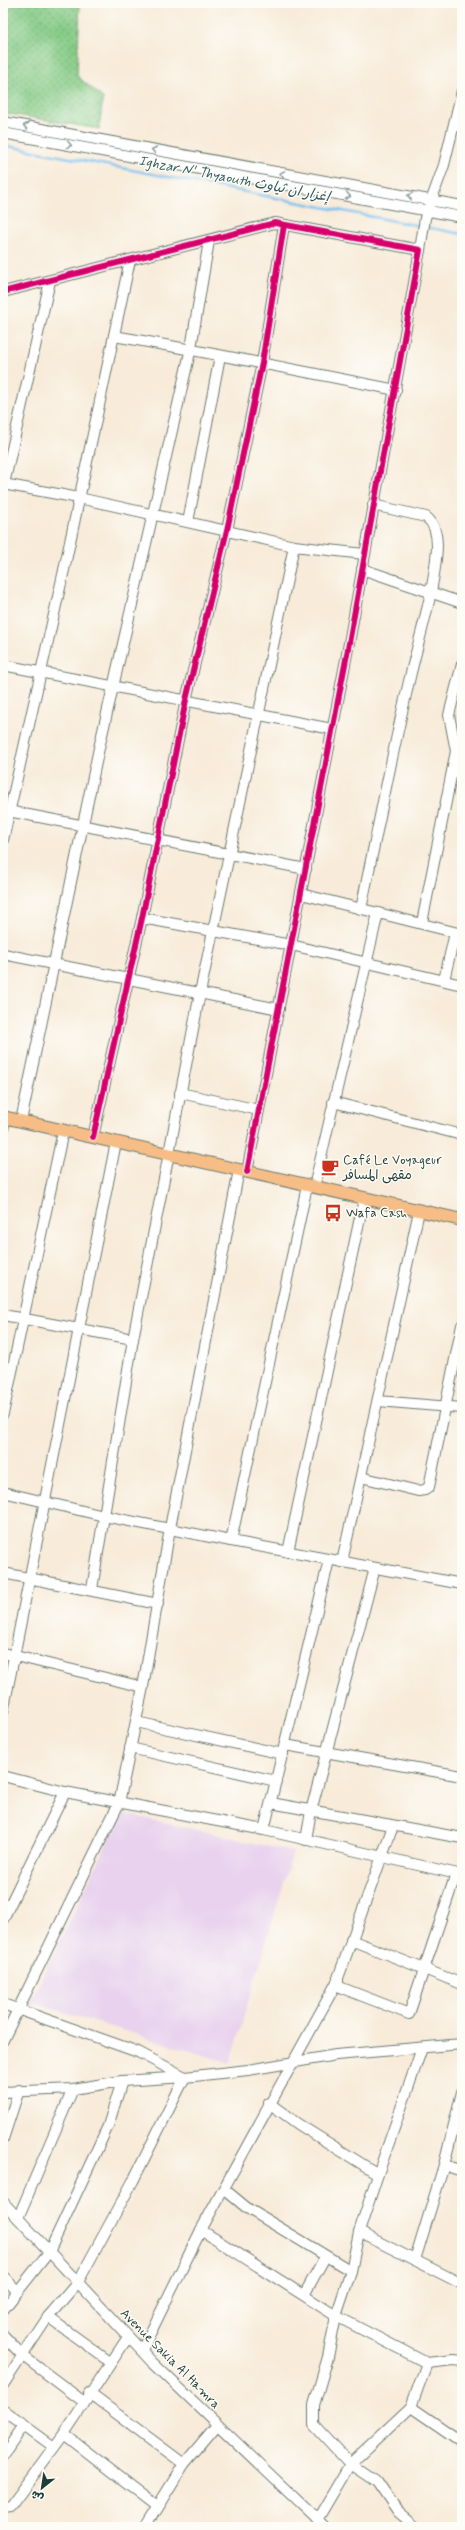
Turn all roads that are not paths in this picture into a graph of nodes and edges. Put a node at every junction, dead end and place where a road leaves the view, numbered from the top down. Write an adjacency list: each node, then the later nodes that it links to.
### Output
1 (462, 92): 4 (street)
2 (3, 122): 4 (street, one-way to 2)
3 (3, 133): 6 (street, one-way to 6)
4 (432, 200): 5 (street); 6 (street)
5 (462, 206)
6 (426, 214): 7 (street); 10 (street)
7 (462, 217)
8 (284, 225): 9 (street); 10 (street); 17 (street)
9 (209, 241): 11 (street); 15 (street)
10 (420, 250): 18 (street)
11 (130, 260): 12 (street); 14 (street)
12 (50, 281): 13 (street); 19 (street)
13 (3, 292)
14 (114, 336): 15 (street); 20 (street)
15 (191, 348): 16 (street); 22 (street)
16 (220, 356): 17 (street); 23 (street)
17 (262, 364): 18 (street); 24 (street)
18 (396, 390): 21 (street)
19 (3, 484): 20 (street)
20 (79, 498): 22 (street); 32 (street)
21 (373, 505): 26 (street); 28 (street)
22 (151, 514): 23 (street); 33 (street)
23 (188, 522): 24 (street)
24 (227, 530): 25 (street); 34 (street)
25 (294, 546): 26 (street); 35 (street)
26 (364, 554): 27 (street)
27 (362, 569): 28 (street); 36 (street)
28 (431, 592): 29 (street); 44 (street)
29 (462, 603)
30 (462, 664): 47 (street)
31 (3, 665): 32 (street)
32 (41, 671): 33 (street); 37 (street)
33 (113, 686): 34 (street); 38 (street)
34 (186, 700): 35 (street); 40 (street)
35 (258, 714): 36 (street); 41 (street)
36 (332, 729): 42 (street)
37 (7, 810): 38 (street); 39 (street)
38 (83, 825): 40 (street); 53 (street)
39 (3, 840)
40 (157, 840): 41 (street); 46 (street)
41 (230, 854): 42 (street); 48 (street)
42 (306, 869): 43 (street)
43 (301, 894): 44 (street); 50 (street)
44 (361, 909): 45 (street)
45 (378, 913): 47 (street); 52 (street)
46 (142, 918): 48 (street); 54 (street)
47 (422, 923): 49 (street)
48 (214, 932): 50 (street); 57 (street)
49 (459, 934): 55 (street)
50 (291, 945): 52 (street); 58 (street)
51 (3, 954): 53 (street)
52 (367, 962): 55 (street); 60 (street)
53 (55, 964): 54 (street); 63 (street)
54 (128, 978): 57 (street); 67 (street)
55 (444, 980): 56 (street)
56 (462, 985)
57 (200, 993): 58 (street); 59 (street)
58 (279, 1009): 61 (street)
59 (180, 1093): 61 (street); 69 (street)
60 (333, 1102): 66 (street); 71 (street)
61 (259, 1110): 70 (street)
62 (4, 1117): 63 (main road); 64 (street)
63 (21, 1121): 65 (main road)
64 (3, 1131)
65 (63, 1131): 67 (main road); 76 (street)
66 (462, 1135)
67 (93, 1137): 68 (main road)
68 (116, 1142): 69 (main road); 78 (street)
69 (169, 1154): 70 (main road); 79 (street)
70 (243, 1171): 71 (main road); 88 (street)
71 (310, 1186): 72 (main road); 89 (street)
72 (364, 1198): 73 (main road); 90 (street)
73 (419, 1211): 74 (main road); 80 (street)
74 (462, 1219)
75 (3, 1315): 76 (street)
76 (24, 1318): 78 (street); 83 (street)
77 (462, 1325): 81 (street)
78 (78, 1329): 79 (street); 86 (street)
79 (133, 1339): 87 (street)
80 (378, 1401): 81 (street); 84 (street)
81 (445, 1406): 82 (street); 84 (street)
82 (462, 1408)
83 (3, 1414)
84 (361, 1477): 92 (street)
85 (3, 1492): 86 (street)
86 (45, 1502): 87 (street); 95 (street)
87 (104, 1516): 88 (street); 97 (street)
88 (170, 1528): 89 (street); 98 (street)
89 (231, 1542): 90 (street)
90 (288, 1552): 91 (street)
91 (328, 1560): 92 (street); 105 (street)
92 (342, 1562): 93 (street)
93 (376, 1568): 96 (street); 106 (street)
94 (3, 1573): 95 (street)
95 (30, 1578): 97 (street); 100 (street)
96 (462, 1584)
97 (92, 1589): 98 (street)
98 (158, 1604): 101 (street)
99 (3, 1653): 100 (street)
100 (14, 1656): 101 (street); 102 (street)
101 (143, 1687): 103 (street)
102 (3, 1712)
103 (136, 1722): 104 (street); 105 (street)
104 (130, 1748): 109 (street); 111 (street)
105 (284, 1749): 106 (street); 109 (street)
106 (327, 1754): 108 (street); 113 (street)
107 (3, 1776): 110 (street)
108 (462, 1776)
109 (276, 1781): 112 (street)
110 (65, 1792): 111 (street); 120 (street)
111 (119, 1803): 115 (street); 126 (street)
112 (271, 1803): 113 (street); 115 (street)
113 (311, 1811): 114 (street); 117 (street)
114 (393, 1826): 116 (street); 118 (street)
115 (264, 1830): 117 (street)
116 (462, 1838)
117 (306, 1840): 118 (street)
118 (381, 1857): 119 (street); 121 (street)
119 (459, 1874): 122 (street)
120 (3, 1919)
121 (351, 1940): 122 (street); 123 (street)
122 (424, 1969): 123 (street); 124 (street)
123 (337, 1982): 130 (street)
124 (462, 1984)
125 (3, 2004): 126 (street)
126 (18, 2011): 127 (street); 131 (street)
127 (3, 2040)
128 (462, 2044): 129 (street)
129 (422, 2048): 130 (street); 142 (street)
130 (295, 2061): 131 (street); 137 (street)
131 (185, 2078): 132 (street); 153 (street)
132 (122, 2081): 133 (street); 148 (street)
133 (73, 2089): 134 (street); 145 (street)
134 (19, 2090): 135 (street); 139 (street)
135 (3, 2092)
136 (462, 2092): 138 (street)
137 (269, 2103): 142 (street); 143 (street)
138 (460, 2112): 140 (street)
139 (3, 2139)
140 (444, 2165): 141 (street); 150 (street)
141 (462, 2171)
142 (378, 2174): 147 (street)
143 (224, 2189): 146 (street); 149 (street)
144 (3, 2202): 145 (street, Avenue Sakia Al Hamra)
145 (18, 2218): 148 (street, Avenue Sakia Al Hamra)
146 (201, 2230): 156 (street); 162 (street)
147 (359, 2232): 150 (street); 151 (street)
148 (49, 2252): 153 (street, Avenue Sakia Al Hamra); 155 (street)
149 (326, 2257): 151 (street); 156 (street)
150 (415, 2260): 154 (street)
151 (351, 2271): 158 (street)
152 (3, 2276): 155 (street)
153 (78, 2282): 159 (street); 161 (street, Avenue Sakia Al Hamra)
154 (462, 2284)
155 (16, 2291): 157 (street)
156 (304, 2295): 158 (street)
157 (3, 2310)
158 (336, 2316): 166 (street); 178 (street)
159 (48, 2317): 163 (street); 164 (street)
160 (3, 2335): 163 (street)
161 (128, 2336): 162 (street, Avenue Sakia Al Hamra); 164 (street)
162 (142, 2350): 172 (street, Avenue Sakia Al Hamra)
163 (23, 2356): 167 (street); 168 (street)
164 (110, 2362): 168 (street)
165 (462, 2362): 166 (street)
166 (427, 2364): 169 (street)
167 (3, 2385)
168 (86, 2398): 173 (street); 177 (street)
169 (411, 2407): 174 (street); 178 (street)
170 (3, 2410): 171 (street)
171 (24, 2424): 175 (street); 176 (street)
172 (217, 2425): 177 (street); 181 (street, Avenue Sakia Al Hamra)
173 (64, 2434): 175 (street); 179 (street)
174 (462, 2442)
175 (54, 2447): 180 (street)
176 (3, 2456)
177 (184, 2464): 179 (street)
178 (350, 2464): 181 (street); 184 (street)
179 (157, 2506): 182 (street)
180 (3, 2508)
181 (317, 2520): 183 (street, Avenue Sakia Al Hamra)
182 (145, 2527)
183 (325, 2527)
184 (416, 2527)

